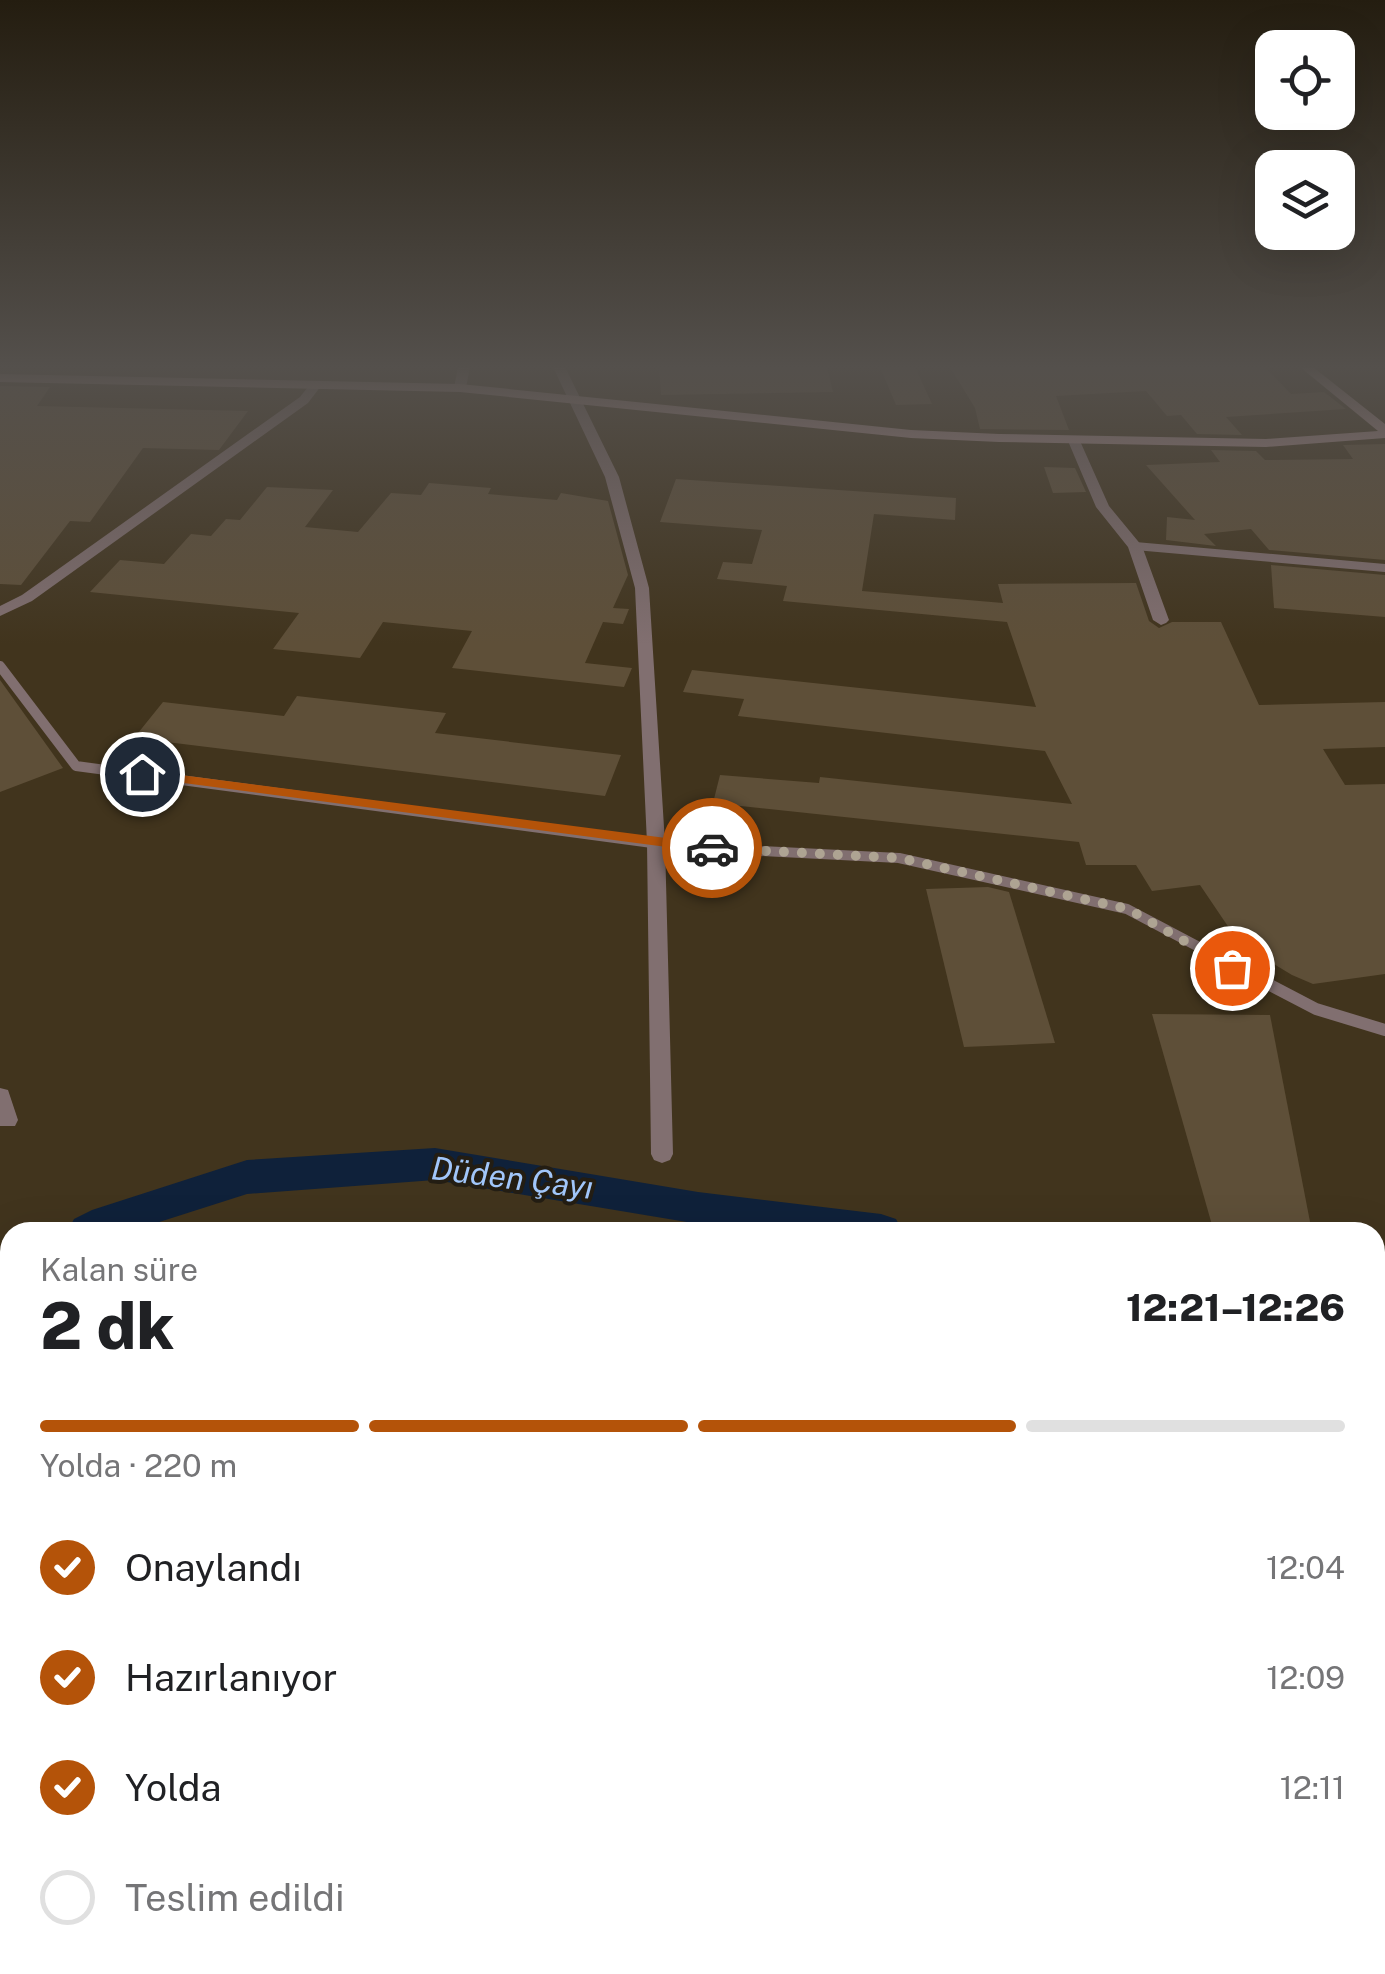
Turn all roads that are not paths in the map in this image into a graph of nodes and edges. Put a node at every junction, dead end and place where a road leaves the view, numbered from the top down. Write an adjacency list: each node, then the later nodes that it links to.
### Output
1 (221, 459): 6 (street)
2 (603, 459): 9 (street)
3 (1082, 459): 4 (street)
4 (1134, 546): 5 (lane); 7 (street)
5 (1385, 568)
6 (0, 612)
7 (1161, 620)
8 (0, 666): 9 (lane)
9 (656, 843): 10 (lane); 13 (street)
10 (1385, 1030)
11 (0, 1096): 12 (street)
12 (7, 1120)
13 (662, 1154)

